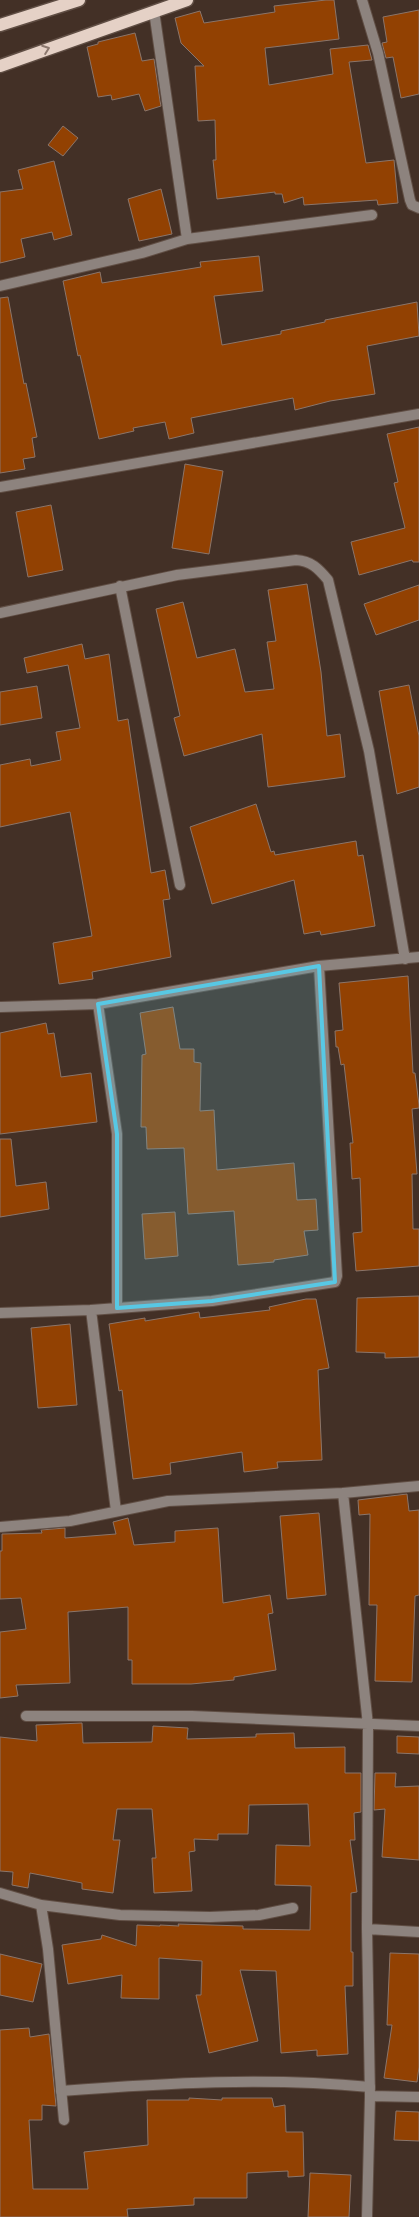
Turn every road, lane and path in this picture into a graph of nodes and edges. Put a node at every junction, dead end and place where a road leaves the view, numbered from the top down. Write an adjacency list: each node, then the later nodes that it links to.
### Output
1 (79, 0): 5 (main road)
2 (187, 0): 4 (main road)
3 (362, 0): 7 (street)
4 (154, 11): 6 (main road, one-way to 4); 9 (street)
5 (0, 26)
6 (0, 66)
7 (419, 208)
8 (372, 215): 9 (street)
9 (187, 239): 10 (street)
10 (0, 286)
11 (419, 414): 12 (street)
12 (0, 487)
13 (120, 586): 14 (street); 15 (street); 17 (street)
14 (0, 613)
15 (180, 885)
16 (419, 957): 17 (street)
17 (405, 959): 18 (street)
18 (319, 966): 19 (street); 21 (street)
19 (98, 1004): 20 (street); 21 (street)
20 (0, 1005)
21 (117, 1308): 22 (street)
22 (90, 1310): 23 (street); 26 (street)
23 (0, 1312)
24 (419, 1486): 25 (street)
25 (343, 1493): 26 (street); 29 (street)
26 (116, 1511): 27 (street)
27 (0, 1527)
28 (26, 1716): 29 (street)
29 (368, 1725): 30 (street); 34 (street)
30 (419, 1726)
31 (0, 1893): 32 (street)
32 (41, 1905): 33 (street); 36 (street)
33 (293, 1908)
34 (367, 1929): 35 (street); 37 (street)
35 (419, 1932)
36 (61, 2091): 37 (street); 39 (street)
37 (370, 2091): 38 (street); 40 (street)
38 (419, 2097)
39 (64, 2120)
40 (367, 2217)

